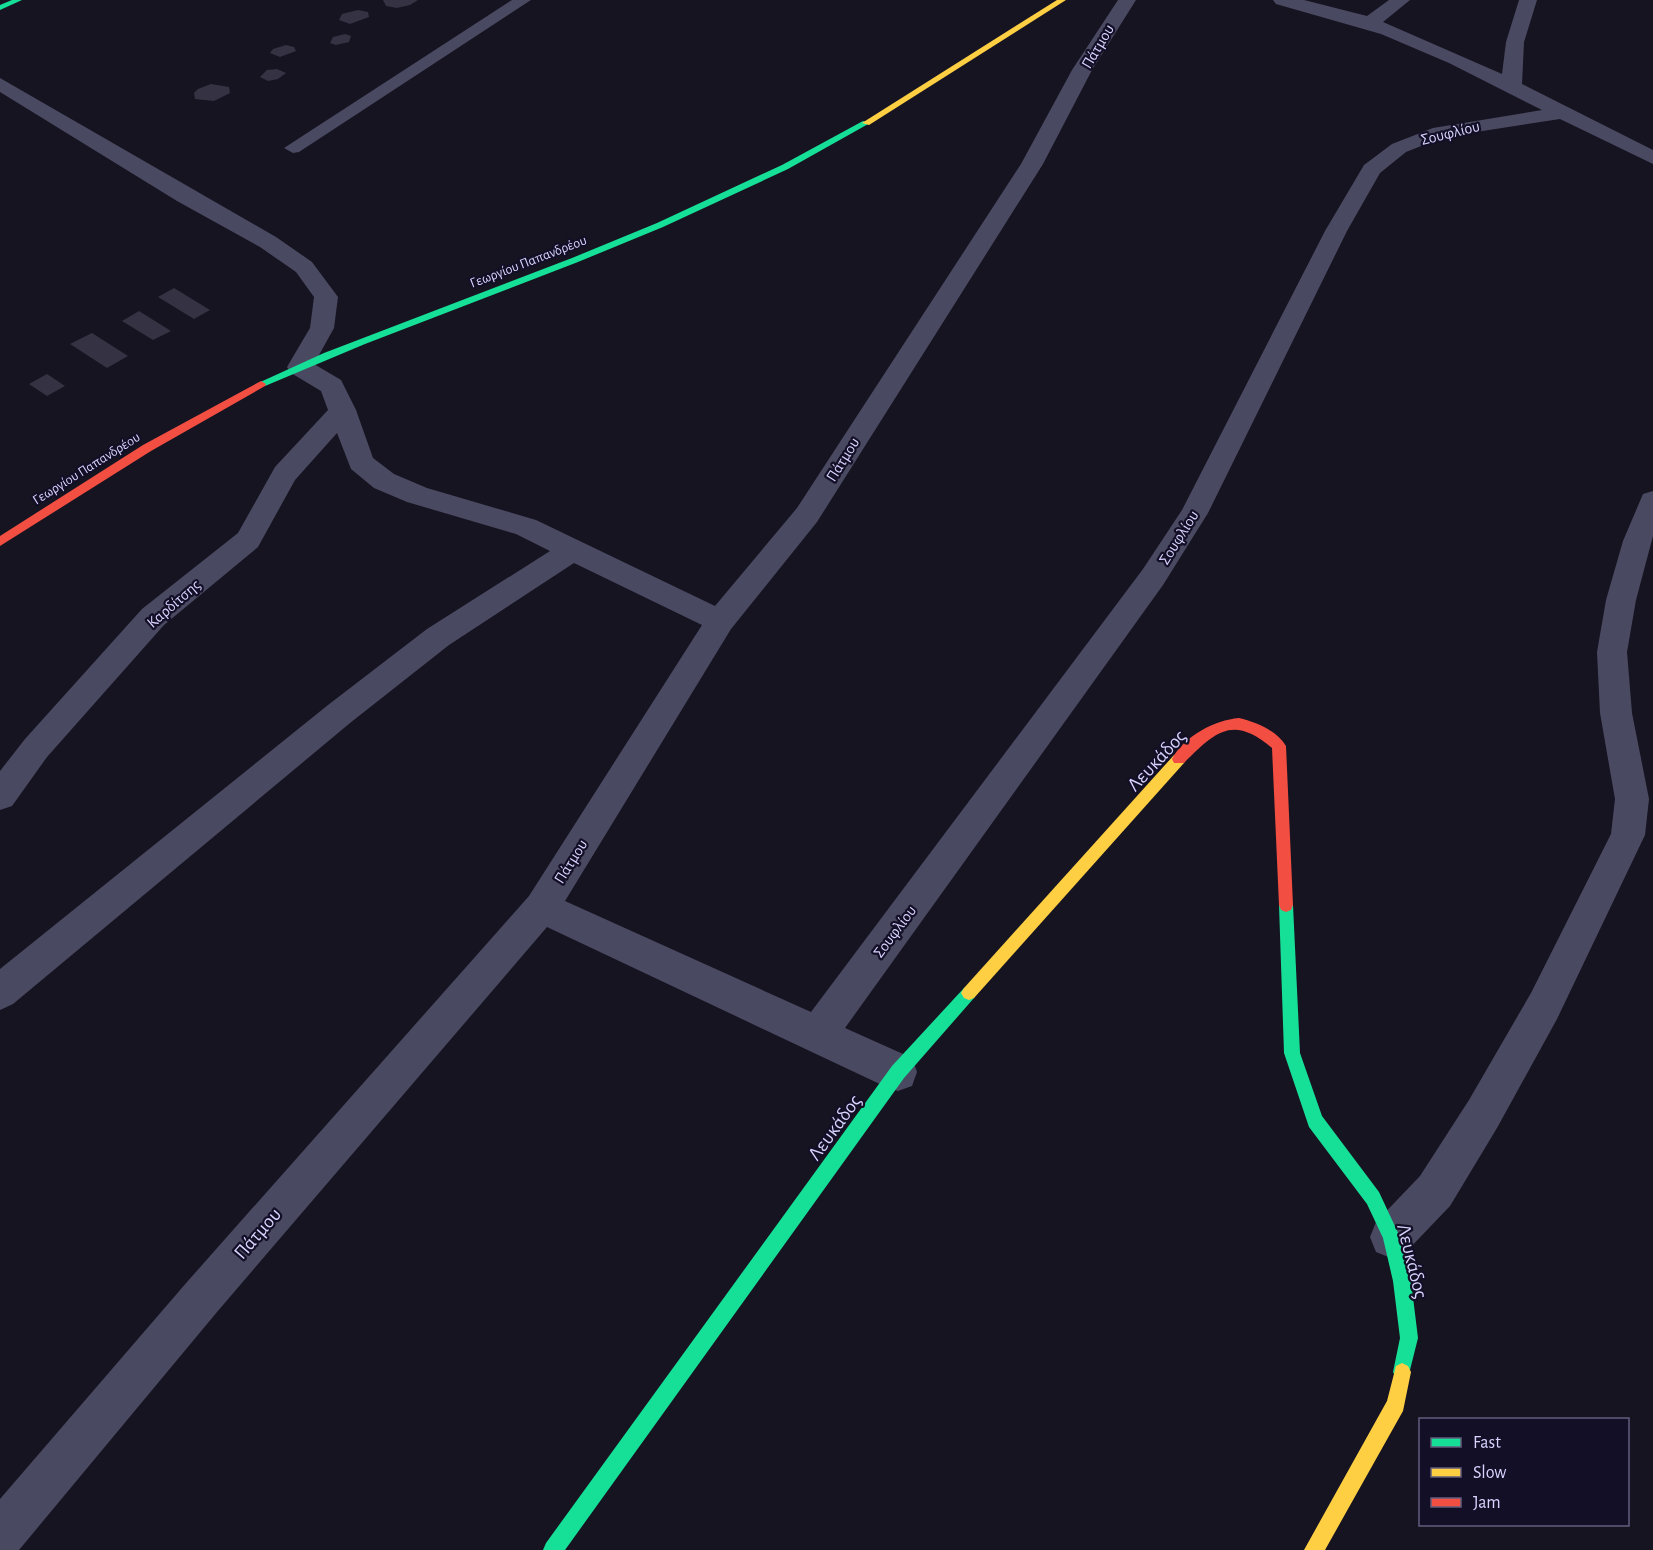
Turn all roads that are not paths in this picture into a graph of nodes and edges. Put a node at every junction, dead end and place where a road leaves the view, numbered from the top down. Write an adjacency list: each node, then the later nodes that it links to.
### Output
1 (18, 0): 8 (street)
2 (523, 0): 13 (lane)
3 (1062, 0): 15 (street, Γεωργίου Παπανδρέου)
4 (1127, 0): 20 (street, Πάτμου)
5 (1282, 0): 9 (street)
6 (1401, 0): 9 (street)
7 (1528, 0): 11 (street)
8 (0, 8)
9 (1369, 23): 11 (street)
10 (0, 84): 15 (street)
11 (1512, 86): 12 (street)
12 (1559, 113): 14 (street); 24 (street, Σουφλίου)
13 (293, 148)
14 (1653, 158)
15 (300, 367): 16 (street); 18 (street, Γεωργίου Παπανδρέου)
16 (343, 410): 19 (street); 21 (street, Καρδίτσης)
17 (1653, 501): 26 (street)
18 (0, 542)
19 (572, 550): 20 (street); 23 (street)
20 (720, 621): 22 (street, Πάτμου)
21 (0, 796)
22 (542, 907): 24 (street); 27 (street, Πάτμου)
23 (0, 992)
24 (817, 1035): 25 (street)
25 (898, 1072): 26 (street, Λευκάδος); 28 (street, Λευκάδος)
26 (1391, 1237): 29 (street, Λευκάδος)
27 (0, 1536)
28 (554, 1550)
29 (1314, 1550)

